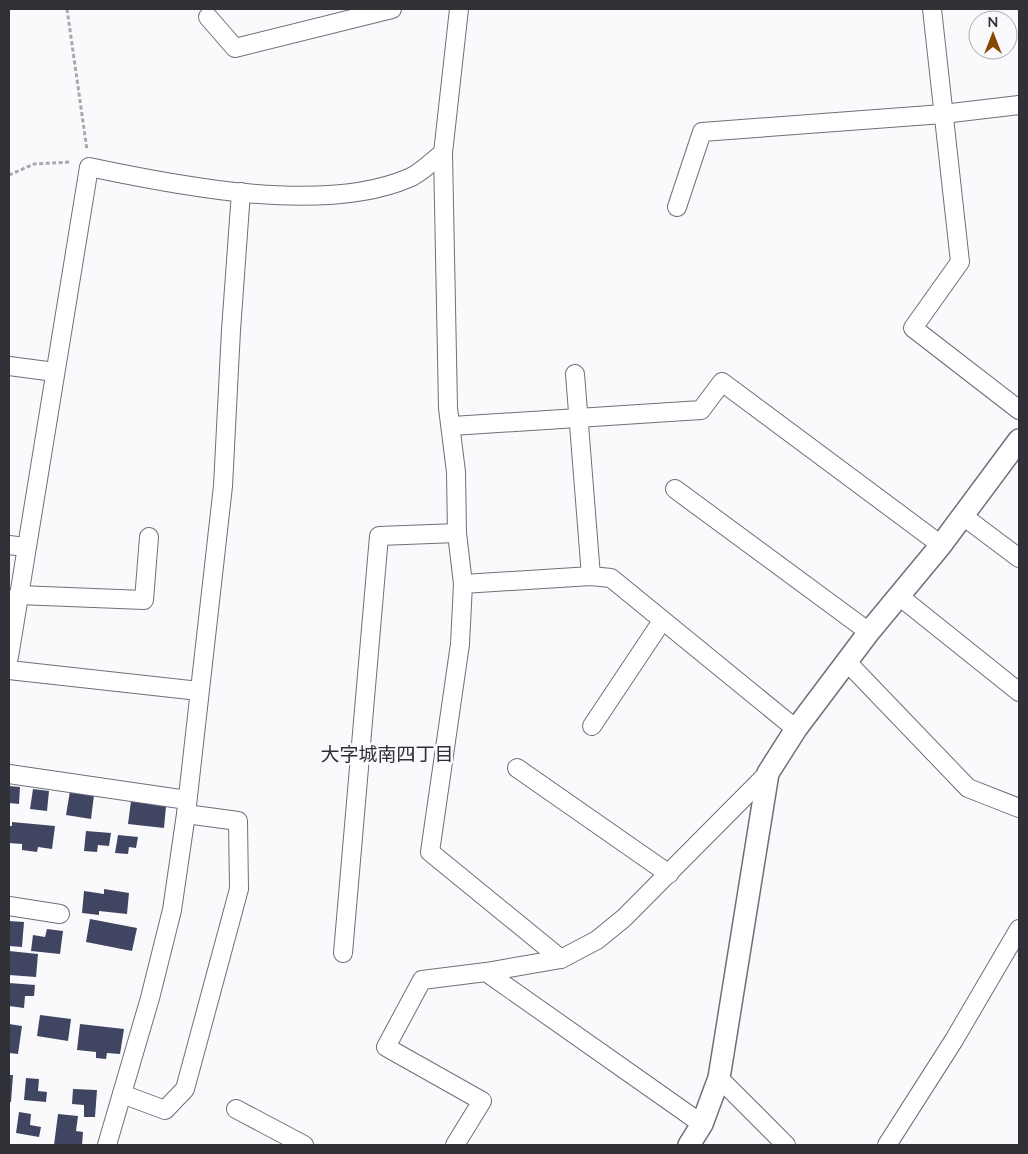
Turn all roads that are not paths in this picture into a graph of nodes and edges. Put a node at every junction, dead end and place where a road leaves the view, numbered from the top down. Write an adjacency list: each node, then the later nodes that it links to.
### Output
1 (392, 9): 4 (street)
2 (459, 9): 7 (street)
3 (932, 9): 6 (street)
4 (208, 17)
5 (1019, 105): 6 (street)
6 (943, 114): 9 (street); 13 (street)
7 (443, 153): 8 (street); 15 (street)
8 (241, 192): 11 (street); 33 (street)
9 (677, 207)
10 (9, 366): 11 (street)
11 (55, 372): 22 (street)
12 (575, 374): 14 (street)
13 (1019, 410)
14 (580, 419): 15 (street); 21 (street); 24 (street)
15 (452, 426): 19 (street)
16 (1019, 440): 18 (street)
17 (675, 490): 29 (street)
18 (962, 516): 21 (street); 23 (street)
19 (457, 533): 25 (street); 46 (street)
20 (149, 537): 26 (street)
21 (941, 545): 27 (street)
22 (17, 546): 26 (street)
23 (1019, 558)
24 (591, 576): 25 (street); 28 (street)
25 (463, 584): 47 (street)
26 (18, 595): 30 (street)
27 (899, 596): 29 (street); 34 (street)
28 (662, 622): 35 (street); 36 (street)
29 (869, 632): 31 (street)
30 (9, 657)
31 (847, 662): 36 (street); 41 (street)
32 (9, 670): 33 (street)
33 (199, 691): 40 (street)
34 (1019, 692)
35 (592, 726)
36 (796, 729): 38 (street)
37 (517, 768): 42 (street)
38 (768, 773): 42 (street); 49 (street)
39 (9, 774): 40 (street)
40 (186, 807): 50 (street); 50 (street)
41 (1019, 808)
42 (670, 874): 47 (street)
43 (9, 906): 44 (street)
44 (60, 914)
45 (1019, 929): 58 (street)
46 (343, 953)
47 (561, 959): 48 (street)
48 (486, 972): 52 (street); 55 (street)
49 (719, 1078): 52 (street); 57 (street)
50 (122, 1094): 53 (street)
51 (236, 1109): 54 (street)
52 (702, 1124): 56 (street)
53 (107, 1145)
54 (304, 1145)
55 (455, 1145)
56 (689, 1145)
57 (786, 1145)
58 (886, 1145)

